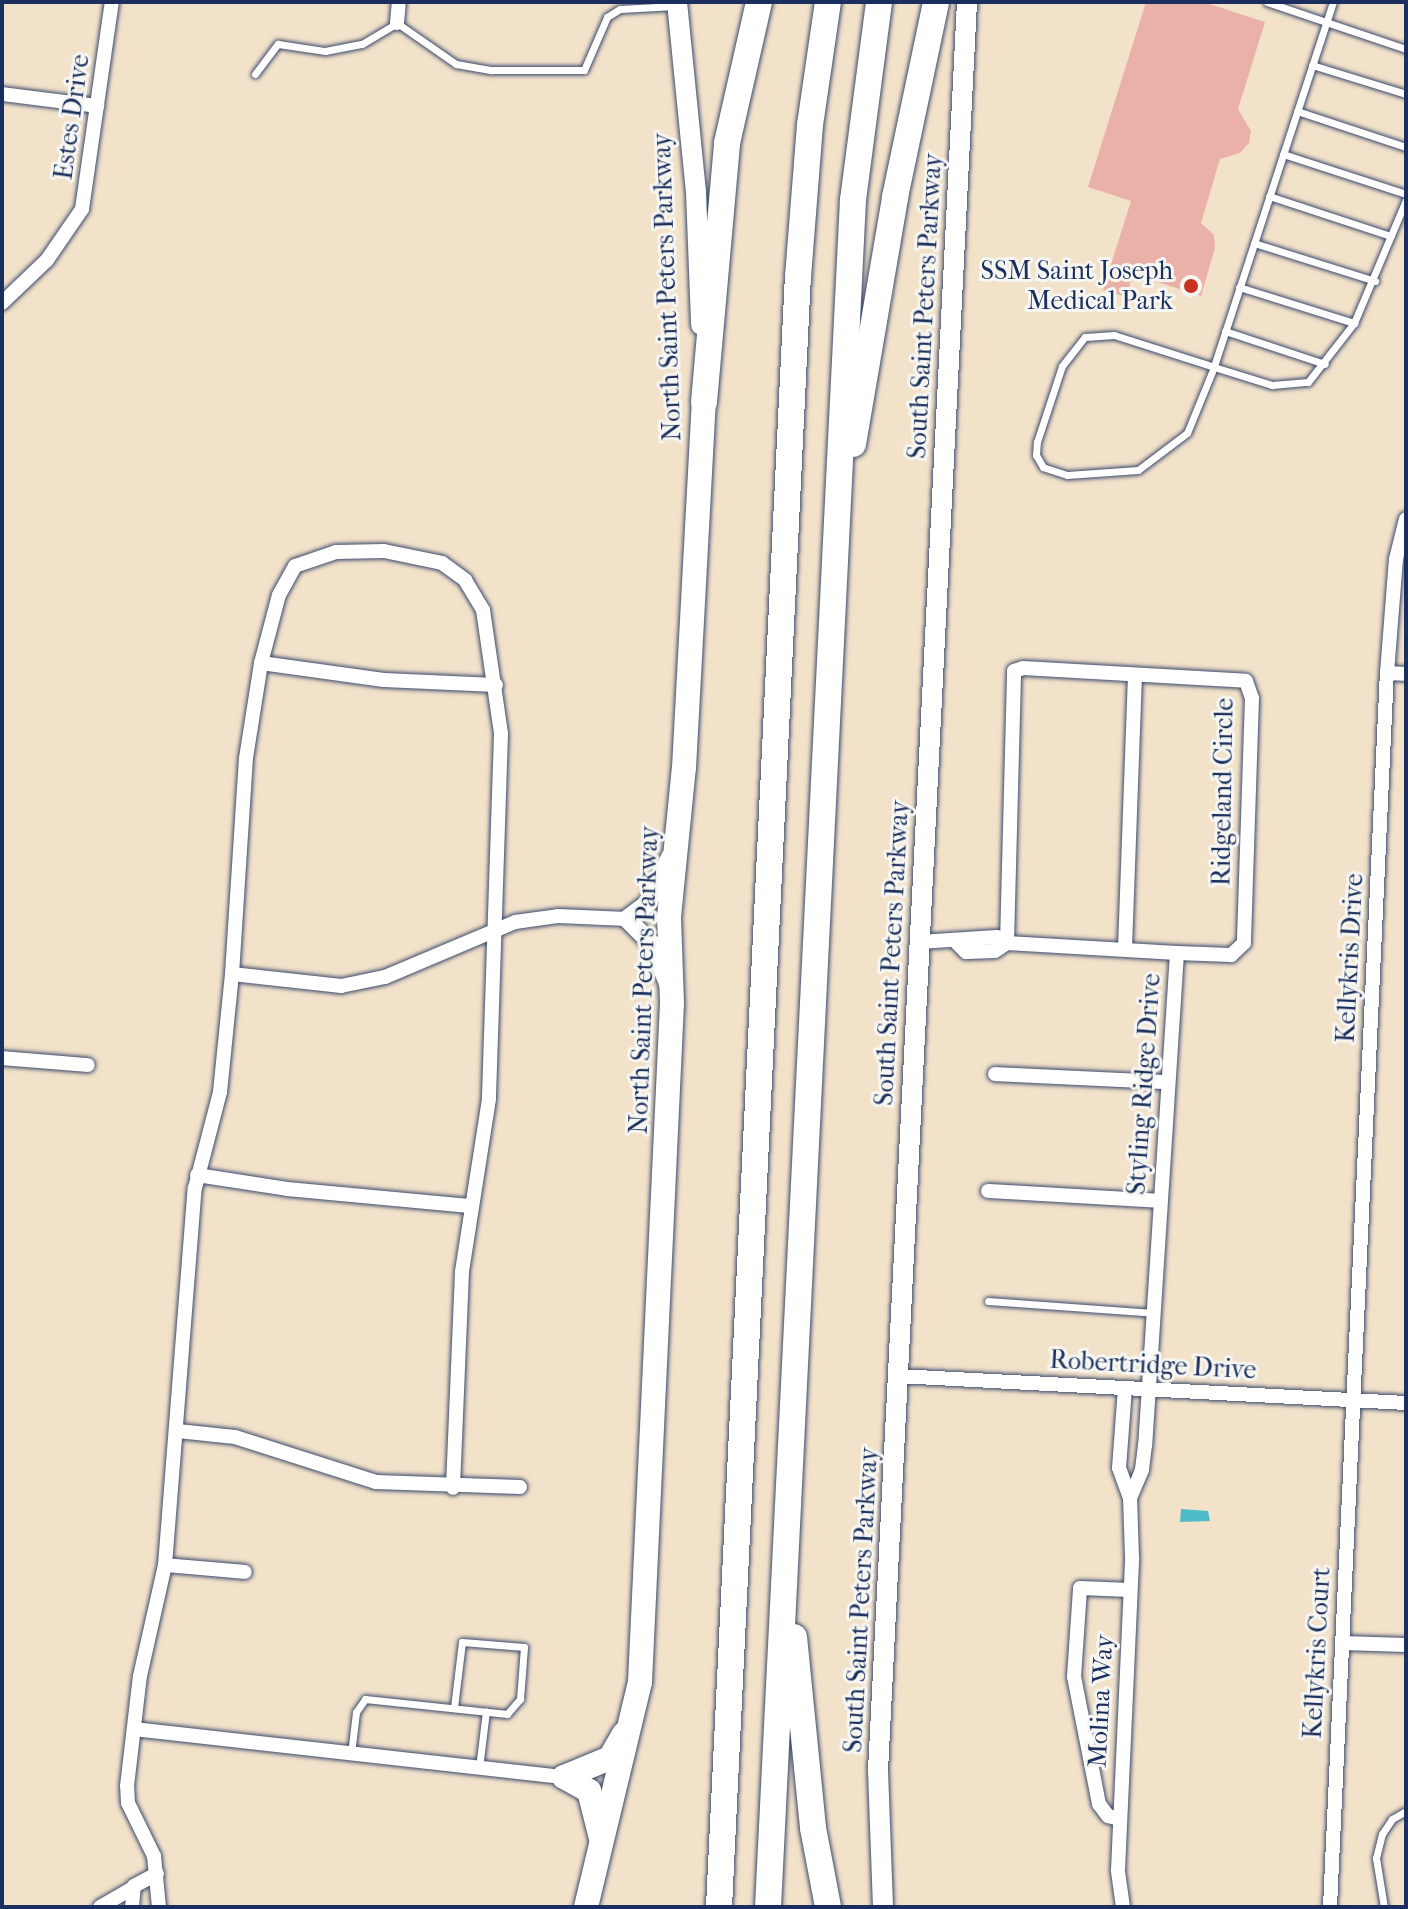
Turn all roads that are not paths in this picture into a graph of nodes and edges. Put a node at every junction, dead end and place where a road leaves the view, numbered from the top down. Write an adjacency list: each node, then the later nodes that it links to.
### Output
1 (112, 2): 18 (street, Estes Drive)
2 (399, 2): 12 (street)
3 (759, 2): 34 (highway)
4 (828, 2): 92 (highway)
5 (879, 2): 36 (highway)
6 (936, 2): 36 (highway)
7 (967, 2): 45 (main road, South Saint Peters Parkway)
8 (1267, 2): 11 (lane)
9 (1333, 2): 11 (lane)
10 (677, 4): 12 (lane); 34 (main road, North Saint Peters Parkway)
11 (1326, 22): 13 (lane); 14 (lane)
12 (397, 23): 15 (lane)
13 (1406, 49)
14 (1312, 65): 17 (lane); 19 (lane)
15 (255, 74)
16 (2, 94): 18 (street)
17 (1406, 94)
18 (97, 106): 29 (street, Estes Drive)
19 (1297, 111): 20 (lane); 21 (lane)
20 (1406, 147)
21 (1283, 154): 22 (lane); 23 (lane)
22 (1406, 194)
23 (1269, 196): 25 (lane); 26 (lane)
24 (1406, 200): 25 (lane)
25 (1391, 236): 27 (lane)
26 (1254, 243): 27 (lane); 28 (lane)
27 (1375, 281): 30 (lane)
28 (1239, 287): 30 (lane); 31 (lane)
29 (2, 303)
30 (1354, 323): 32 (lane)
31 (1225, 331): 32 (lane); 33 (lane)
32 (1325, 364): 33 (lane)
33 (1214, 367): 33 (lane)
34 (704, 402): 42 (main road, North Saint Peters Parkway)
35 (1406, 519): 38 (street, Kellykris Drive)
36 (836, 526): 72 (highway)
37 (261, 663): 41 (street); 41 (street); 49 (street)
38 (1387, 673): 39 (street); 64 (street, Kellykris Drive)
39 (1406, 674)
40 (1135, 677): 46 (street, Ridgeland Circle); 47 (street); 48 (street, Ridgeland Circle)
41 (496, 685): 44 (street)
42 (674, 847): 43 (street); 50 (main road, North Saint Peters Parkway)
43 (627, 919): 44 (street); 50 (street)
44 (496, 929): 49 (street); 58 (street)
45 (919, 942): 46 (street, Styling Ridge Drive); 61 (main road, South Saint Peters Parkway)
46 (1007, 943): 47 (street, Styling Ridge Drive)
47 (1125, 948): 48 (street, Styling Ridge Drive)
48 (1177, 953): 54 (street, Styling Ridge Drive)
49 (232, 974): 55 (street)
50 (670, 989): 78 (main road, North Saint Peters Parkway)
51 (2, 1058): 52 (street)
52 (88, 1065)
53 (995, 1074): 54 (street)
54 (1167, 1082): 57 (street, Styling Ridge Drive)
55 (197, 1175): 58 (street); 66 (street)
56 (988, 1191): 57 (street)
57 (1160, 1201): 60 (street, Styling Ridge Drive)
58 (472, 1206): 68 (street)
59 (988, 1301): 60 (lane)
60 (1154, 1313): 63 (street, Styling Ridge Drive)
61 (898, 1376): 62 (street, Robertridge Drive); 95 (main road, South Saint Peters Parkway)
62 (1125, 1388): 63 (street, Robertridge Drive); 69 (street, Molina Way)
63 (1148, 1389): 64 (street, Robertridge Drive); 69 (street, Molina Way)
64 (1353, 1401): 65 (street, Robertridge Drive); 74 (street, Kellykris Court)
65 (1406, 1403)
66 (178, 1431): 68 (street); 70 (street)
67 (520, 1487): 68 (street)
68 (453, 1488)
69 (1130, 1498): 73 (street, Molina Way)
70 (165, 1565): 71 (street); 79 (street)
71 (245, 1572)
72 (785, 1574): 93 (highway); 94 (highway)
73 (1130, 1590): 84 (street, Molina Way); 84 (street)
74 (1342, 1643): 75 (street); 97 (street, Kellykris Court)
75 (1406, 1645)
76 (454, 1707): 77 (lane); 77 (lane); 80 (lane)
77 (486, 1711): 81 (lane)
78 (631, 1721): 82 (main road); 85 (main road, North Saint Peters Parkway)
79 (134, 1729): 80 (street); 86 (street)
80 (351, 1754): 81 (street)
81 (479, 1768): 82 (street)
82 (564, 1777): 85 (main road)
83 (1406, 1811): 98 (lane)
84 (1120, 1819): 96 (street, Molina Way)
85 (600, 1859): 91 (main road, North Saint Peters Parkway)
86 (157, 1874): 87 (street); 90 (street)
87 (133, 1888): 88 (street); 89 (street)
88 (100, 1907)
89 (132, 1907)
90 (159, 1907)
91 (586, 1907)
92 (719, 1907)
93 (768, 1907)
94 (828, 1907)
95 (883, 1907)
96 (1123, 1907)
97 (1330, 1907)
98 (1384, 1907)

